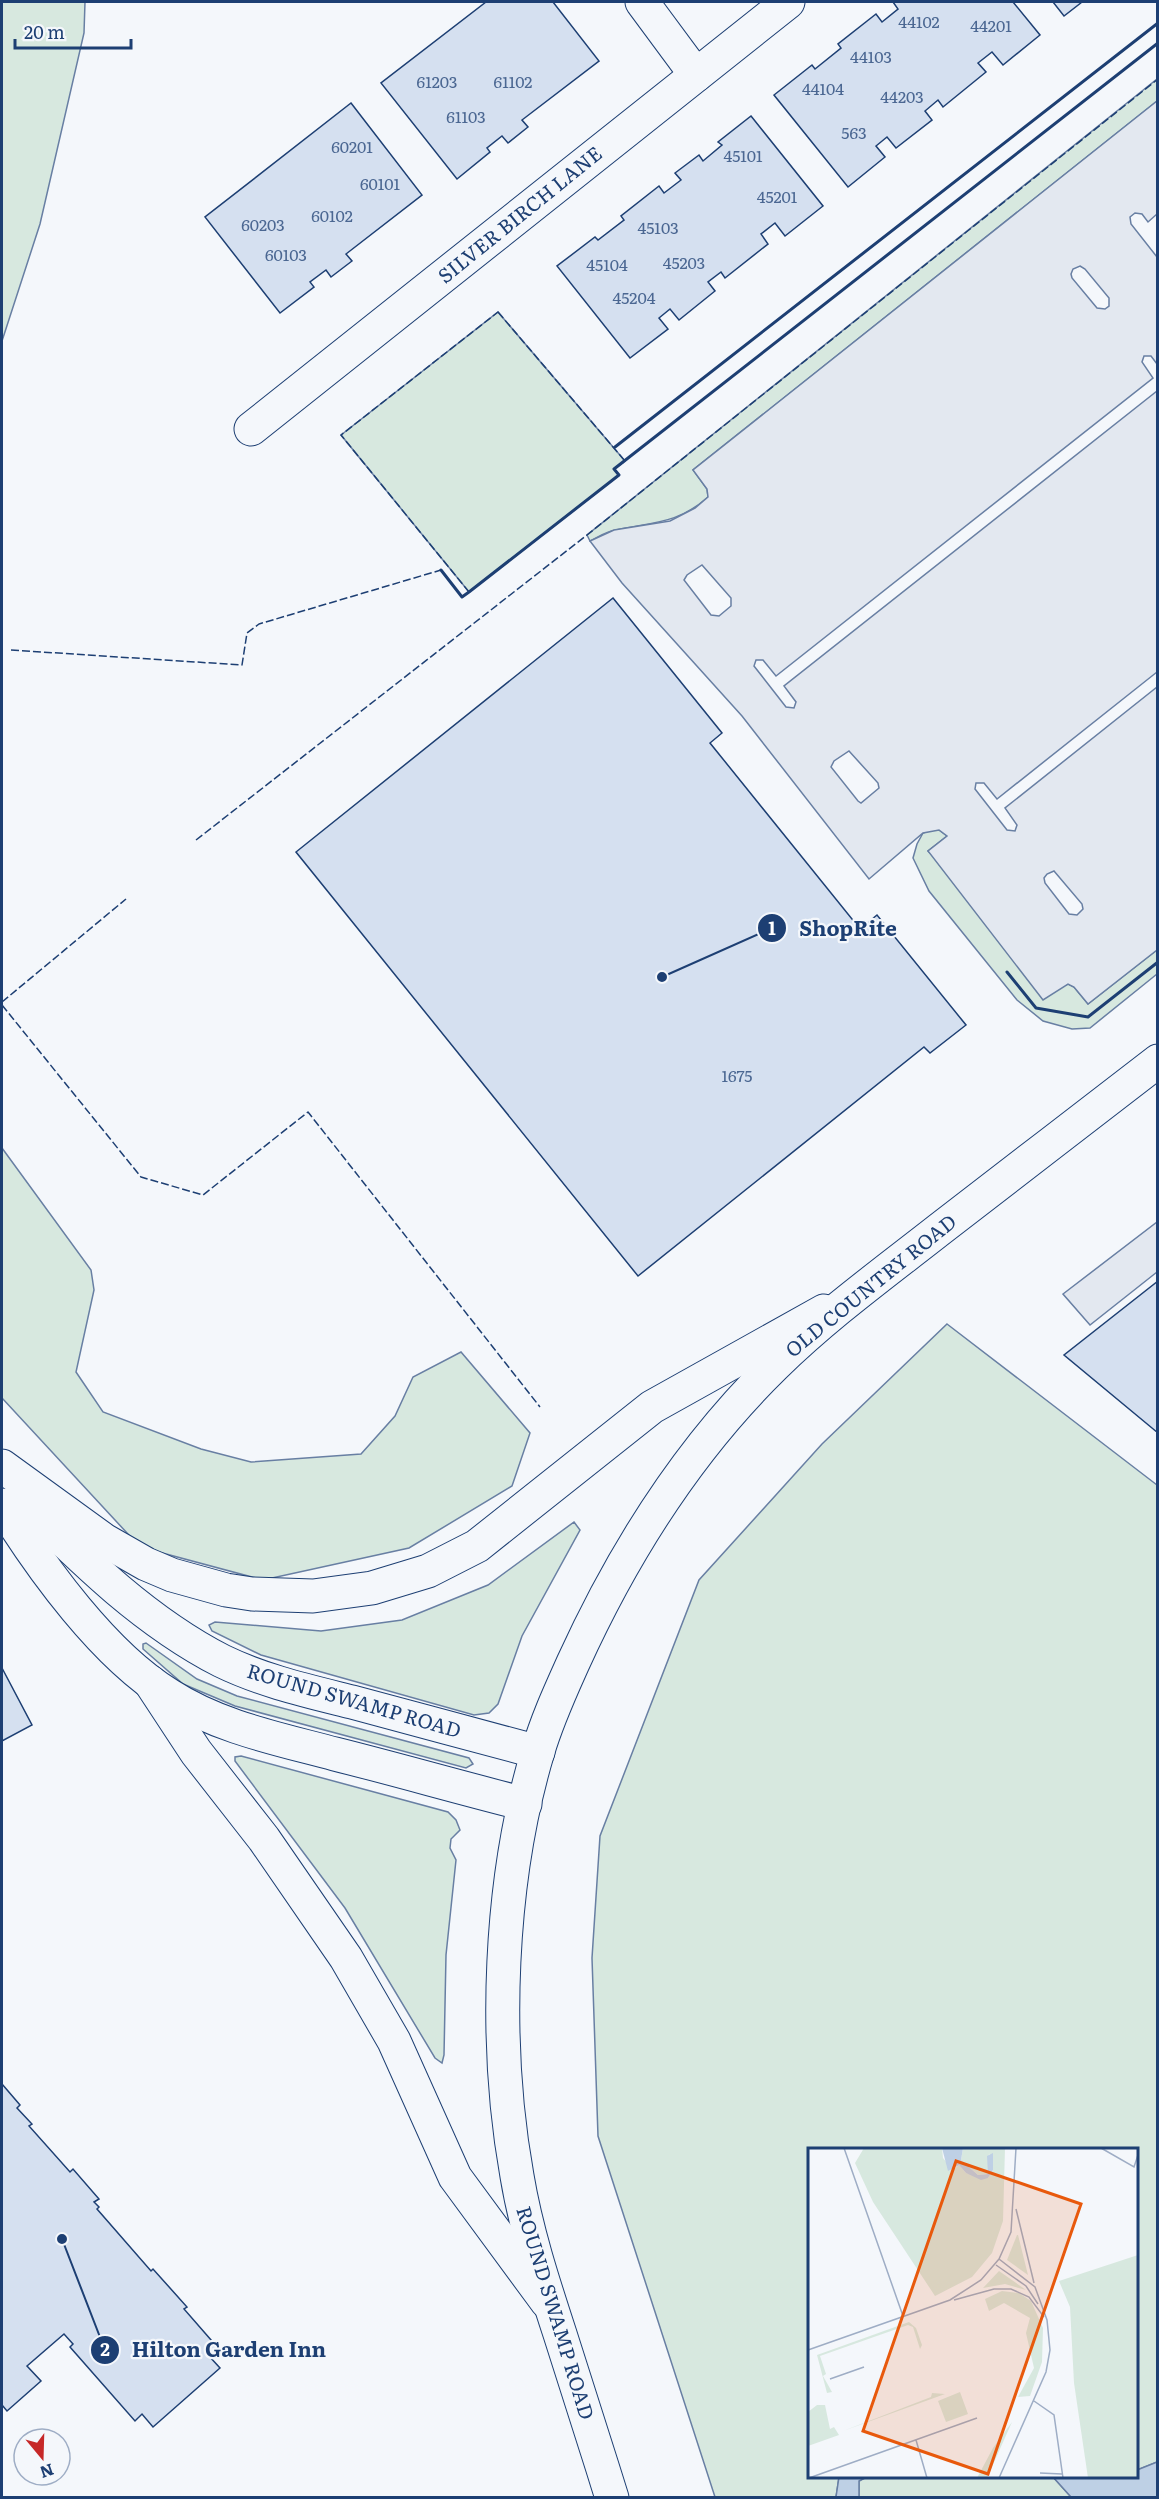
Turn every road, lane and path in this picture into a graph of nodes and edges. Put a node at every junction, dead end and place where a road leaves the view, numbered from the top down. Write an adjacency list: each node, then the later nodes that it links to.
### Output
1 (642, 2): 3 (main road)
2 (789, 2): 3 (main road, SILVER BIRCH LANE)
3 (696, 75): 4 (main road, SILVER BIRCH LANE)
4 (251, 429)
5 (1158, 1060): 6 (main road, OLD COUNTRY ROAD)
6 (855, 1294): 7 (main road); 11 (main road, OLD COUNTRY ROAD)
7 (2, 1466)
8 (2, 1479): 11 (main road, ROUND SWAMP ROAD)
9 (2, 1505): 10 (main road)
10 (150, 1682): 12 (main road); 13 (main road)
11 (538, 1752): 12 (main road, ROUND SWAMP ROAD)
12 (525, 1803): 13 (main road, ROUND SWAMP ROAD)
13 (551, 2307): 14 (main road, ROUND SWAMP ROAD)
14 (612, 2498)

